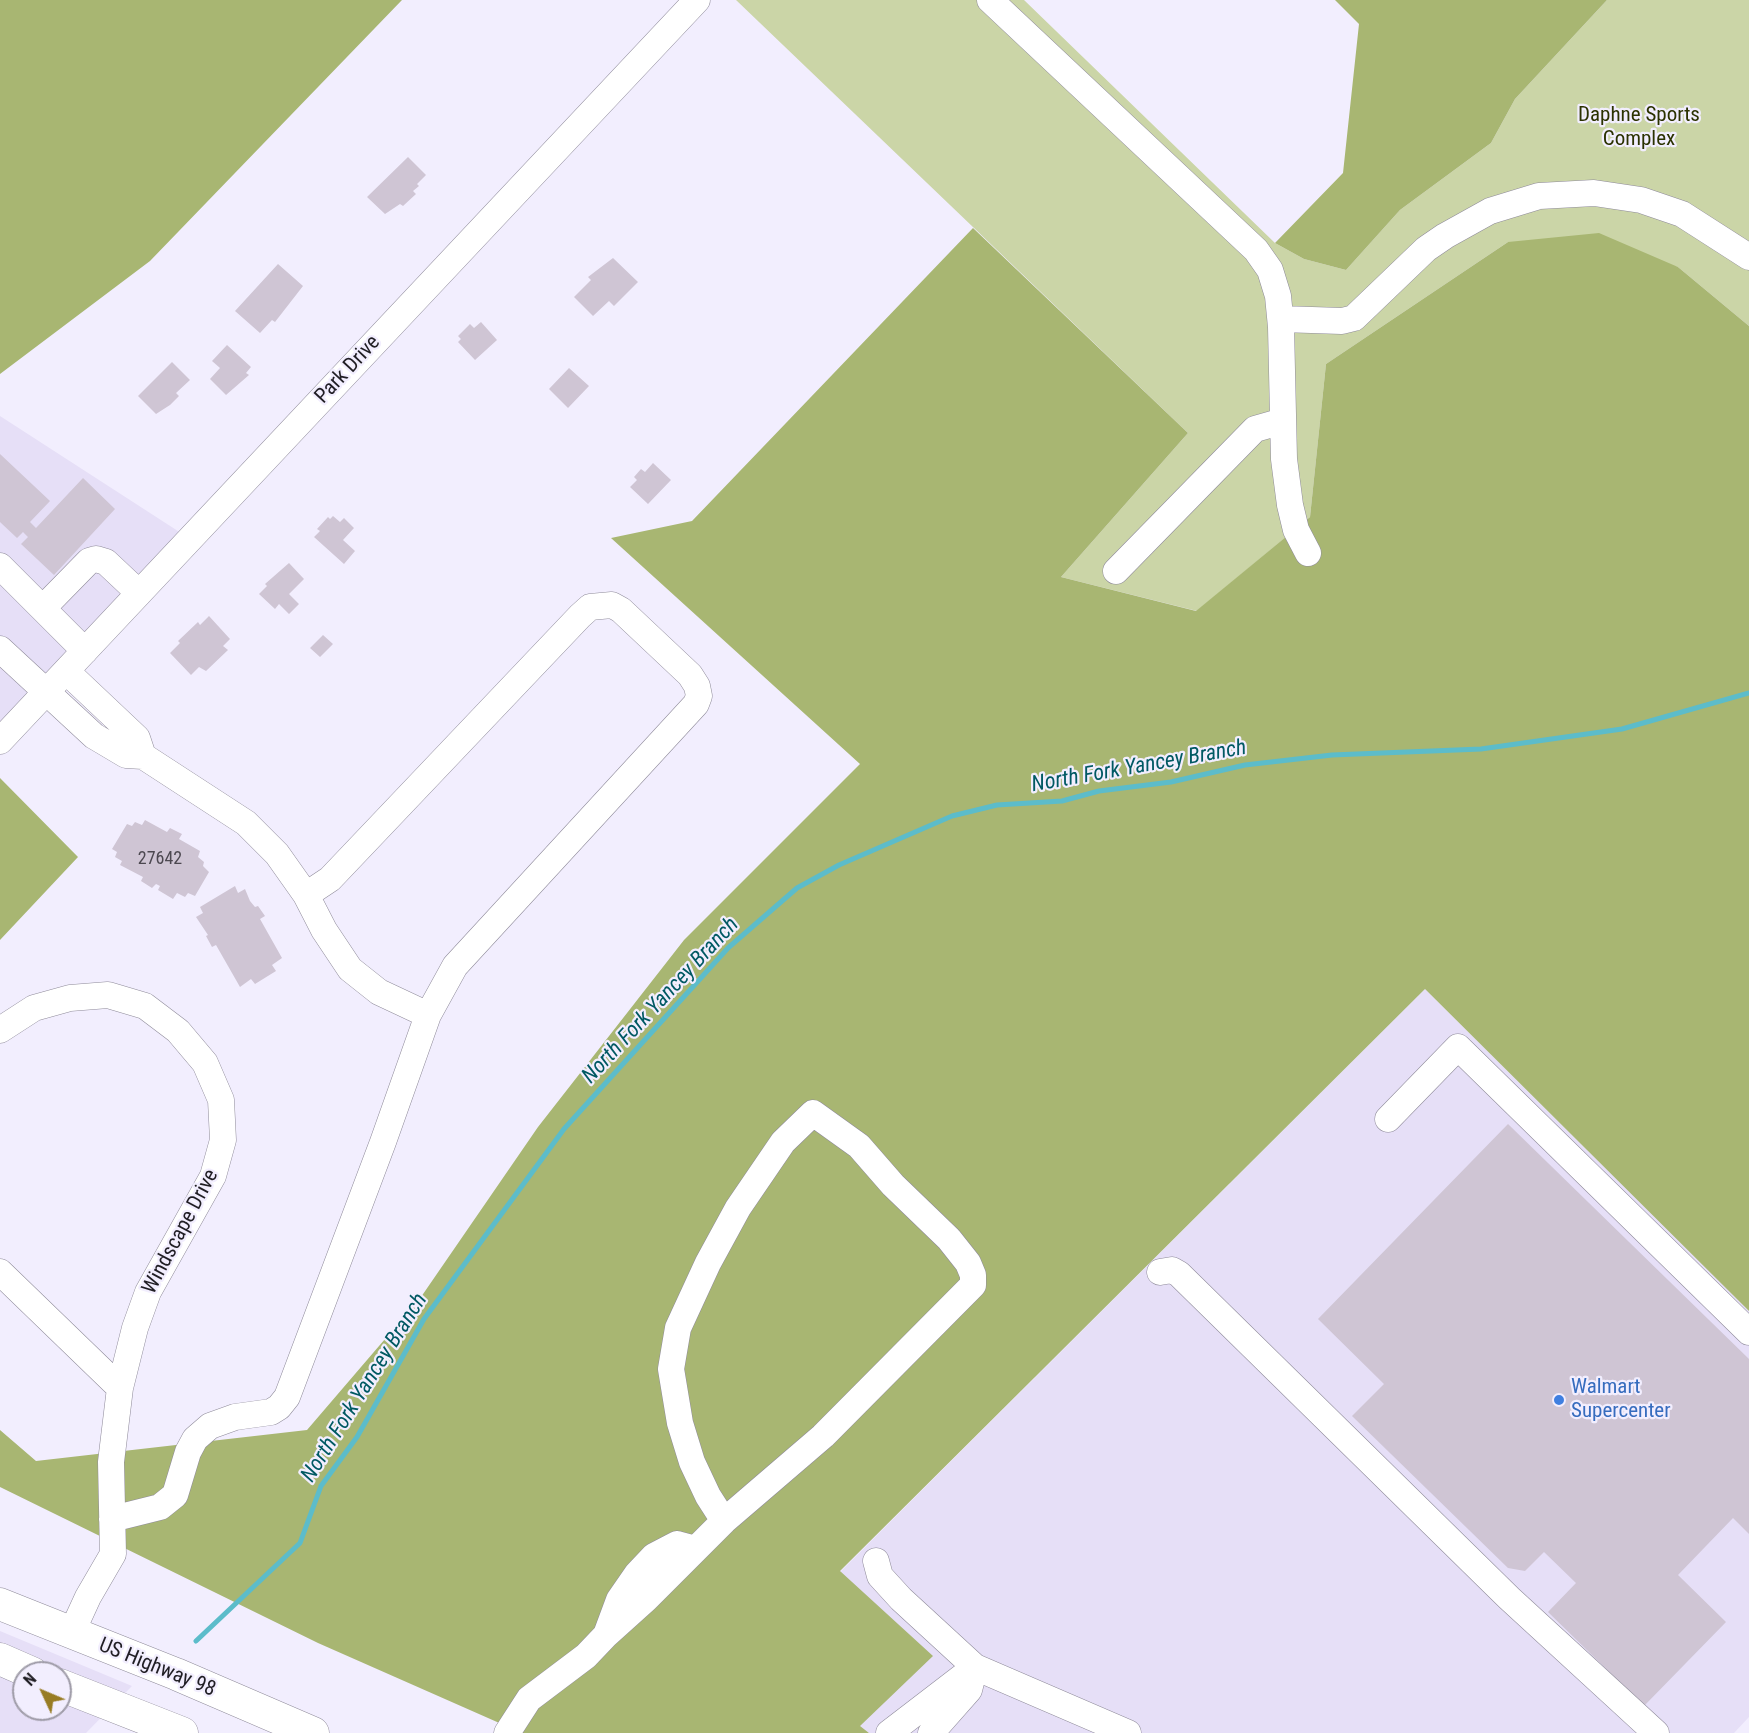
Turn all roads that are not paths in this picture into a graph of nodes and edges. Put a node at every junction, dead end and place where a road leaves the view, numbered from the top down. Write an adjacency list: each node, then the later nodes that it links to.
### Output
1 (697, 0): 9 (street, Park Drive)
2 (990, 0): 4 (street)
3 (1749, 257): 4 (street)
4 (1281, 319): 5 (street)
5 (1283, 421): 6 (street); 8 (street)
6 (1308, 553)
7 (0, 566): 10 (street)
8 (1116, 571)
9 (139, 593): 10 (street); 12 (street, Park Drive)
10 (43, 608): 12 (street)
11 (0, 649): 14 (street)
12 (86, 651): 13 (street, Park Drive)
13 (66, 671): 14 (street, Park Drive); 16 (street)
14 (47, 692): 15 (street, Park Drive); 16 (street)
15 (0, 741)
16 (143, 756): 17 (street)
17 (306, 895): 18 (street); 18 (street)
18 (428, 1015): 25 (street)
19 (0, 1030): 24 (street, Windscape Drive)
20 (1388, 1119): 23 (street)
21 (0, 1272): 24 (street)
22 (1160, 1272): 38 (street)
23 (1749, 1332)
24 (120, 1388): 25 (street, Windscape Drive)
25 (112, 1518): 29 (street, Windscape Drive)
26 (724, 1521): 26 (street); 34 (street)
27 (876, 1561): 30 (street)
28 (0, 1604): 29 (main road, US Highway 98)
29 (71, 1634): 33 (main road, US Highway 98)
30 (975, 1667): 35 (street); 36 (street); 37 (street)
31 (72, 1690): 32 (main road)
32 (182, 1733)
33 (313, 1733)
34 (507, 1733)
35 (889, 1733)
36 (931, 1733)
37 (1128, 1733)
38 (1656, 1733)

